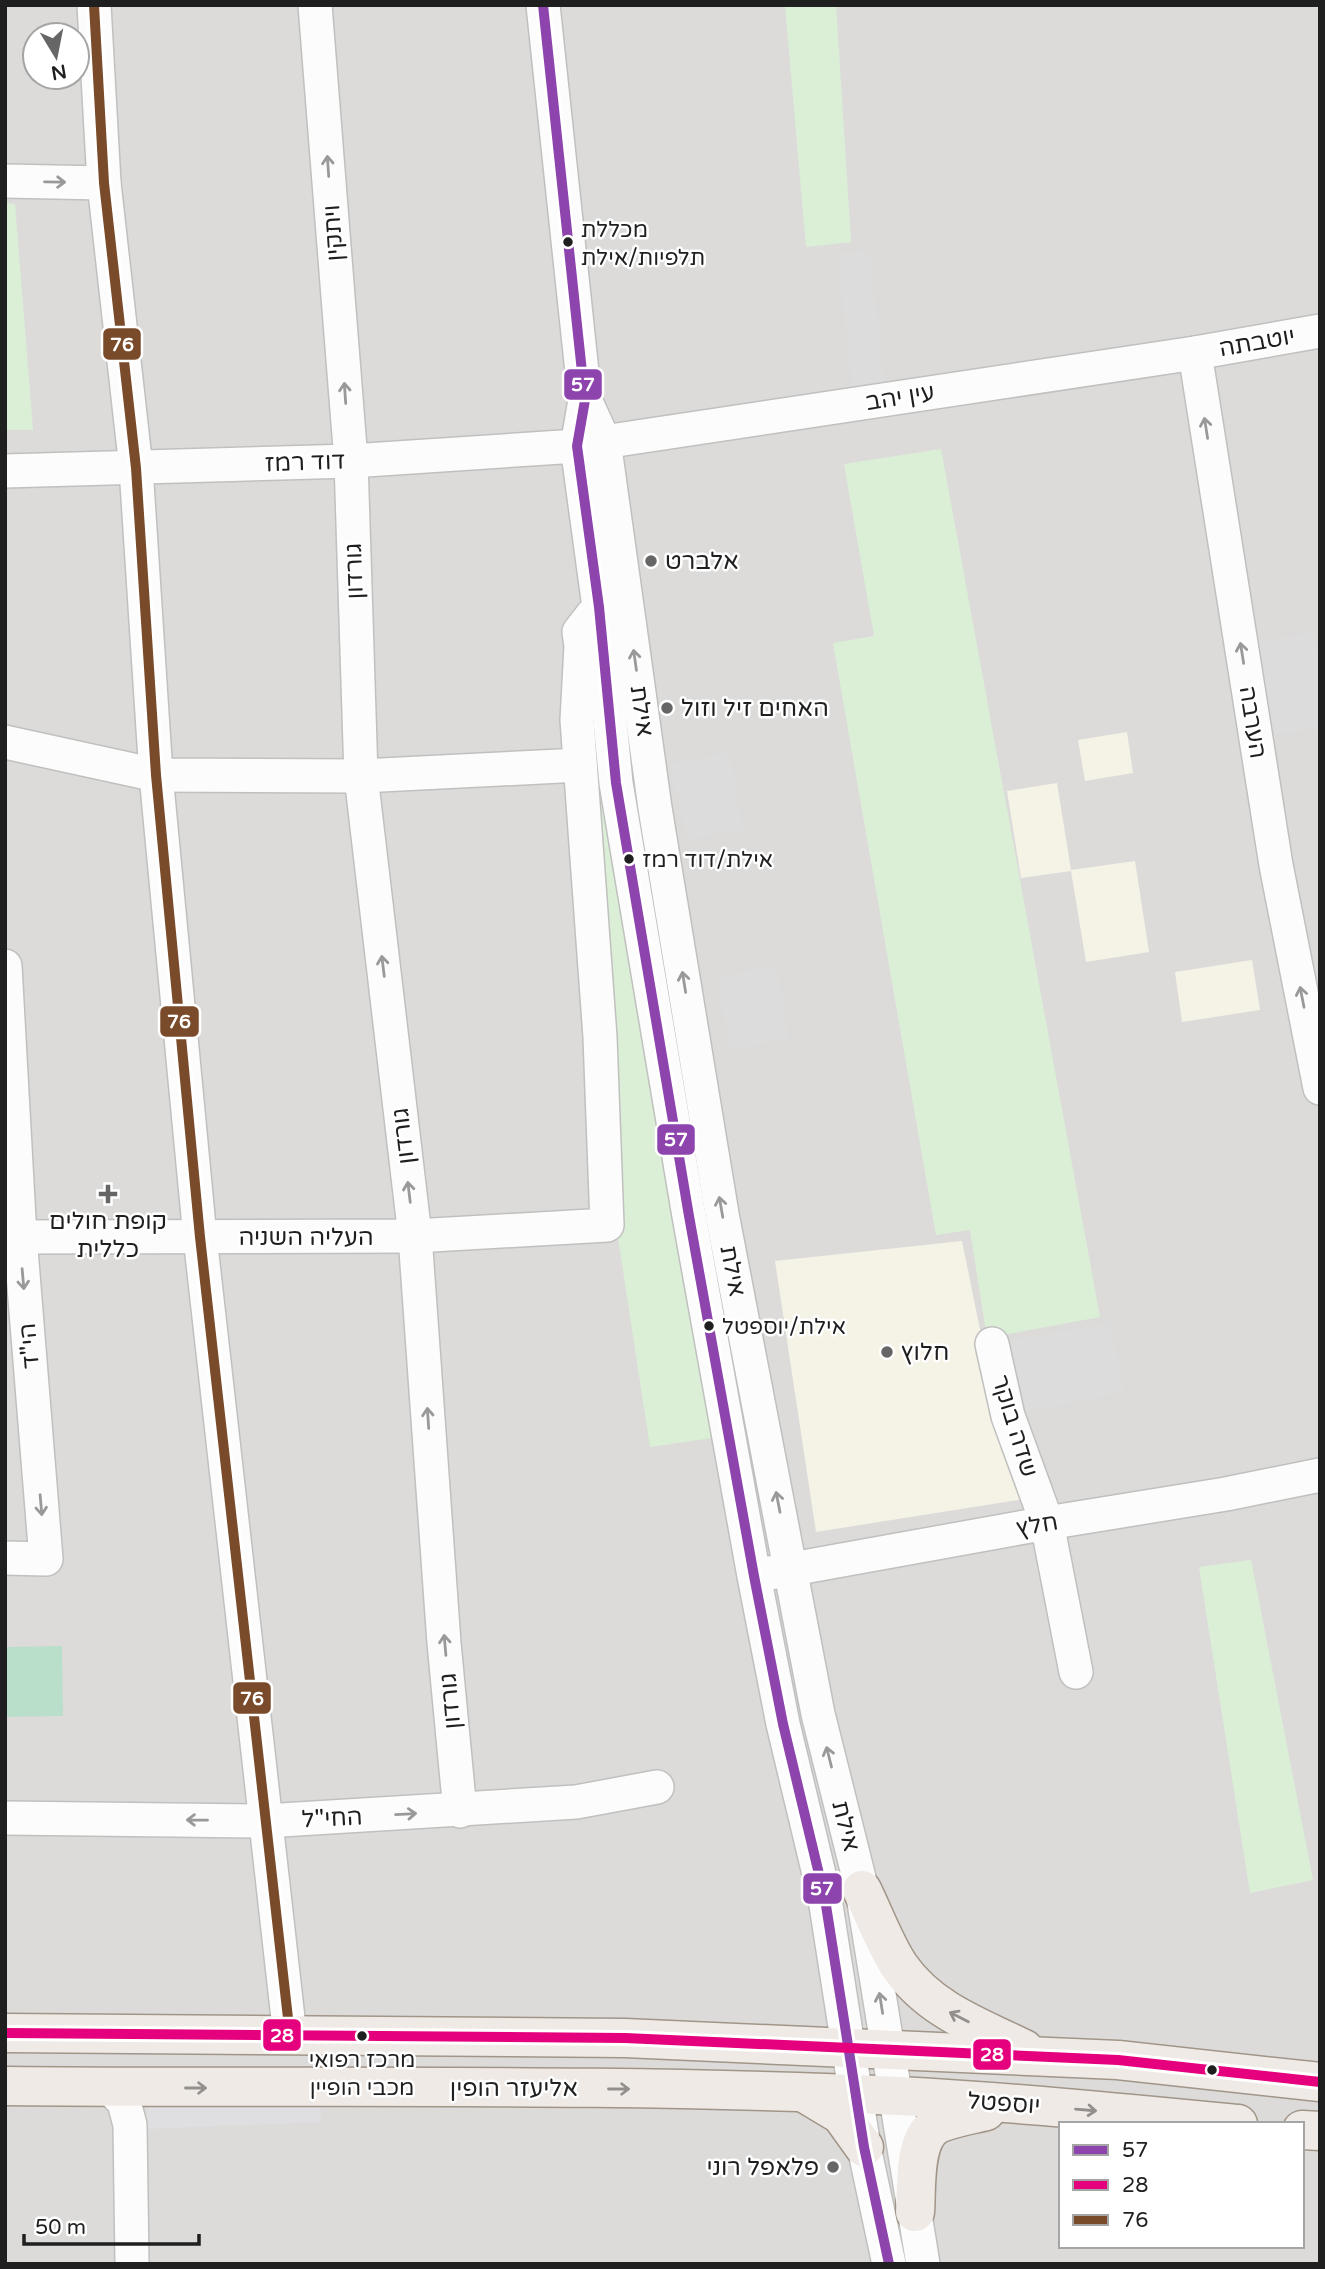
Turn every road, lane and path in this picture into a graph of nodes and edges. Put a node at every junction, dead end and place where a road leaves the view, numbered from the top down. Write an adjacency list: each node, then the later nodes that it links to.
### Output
1 (94, 5): 5 (street)
2 (315, 5): 9 (street, ויתקין, one-way to 2)
3 (542, 5): 8 (street, אילת)
4 (5, 181): 5 (street, one-way to 5)
5 (104, 183): 10 (street)
6 (1320, 331): 7 (street, יוטבתה)
7 (1195, 353): 8 (street, עין יהב); 18 (street, הערבה, one-way to 7)
8 (591, 443): 9 (street, דוד רמז); 12 (street, אילת); 26 (street, אילת, one-way to 8)
9 (351, 461): 10 (street, דוד רמז); 16 (street, גורדון)
10 (136, 468): 11 (street, דוד רמז); 15 (street)
11 (5, 471)
12 (599, 607): 14 (street); 27 (street, אילת)
13 (5, 742): 15 (street)
14 (580, 765): 16 (street); 19 (street, העליה השניה)
15 (156, 775): 16 (street); 21 (street)
16 (361, 776): 19 (street, גורדון, one-way to 16)
17 (5, 966): 20 (street, הי"ד)
18 (1320, 1088)
19 (415, 1236): 21 (street, העליה השניה); 30 (street, גורדון, one-way to 19)
20 (13, 1237): 21 (street, העליה השניה); 25 (street, הי"ד, one-way to 25)
21 (200, 1237): 32 (street)
22 (992, 1344): 24 (street, שדה בוקר)
23 (1320, 1475): 24 (street, חלץ)
24 (1047, 1523): 26 (street, חלץ); 28 (street, שדה בוקר)
25 (5, 1558)
26 (791, 1569): 27 (street, חלץ); 33 (street, אילת, one-way to 26)
27 (754, 1576): 36 (street, אילת)
28 (1076, 1672)
29 (657, 1787): 30 (street, החי"ל)
30 (460, 1811): 32 (street, החי"ל, one-way to 30)
31 (5, 1818): 32 (street, החי"ל, one-way to 31)
32 (265, 1821): 35 (street)
33 (862, 1890): 37 (street, אילת, one-way to 33); 38 (main road, one-way to 33)
34 (5, 2034): 35 (main road, אליעזר הופין)
35 (290, 2036): 36 (main road, אליעזר הופין)
36 (849, 2048): 37 (main road, אליעזר הופין); 44 (street, אילת)
37 (888, 2050): 38 (main road, יוספטל); 45 (street, אילת)
38 (1042, 2057): 39 (main road, יוספטל)
39 (1320, 2082)
40 (5, 2086): 41 (main road, אליעזר הופין)
41 (109, 2087): 42 (main road, אליעזר הופין); 48 (street)
42 (150, 2087): 43 (main road, אליעזר הופין, one-way to 43); 48 (street)
43 (806, 2094): 44 (main road, אליעזר הופין); 49 (main road)
44 (857, 2095): 45 (main road, אליעזר הופין); 49 (street, אילת)
45 (896, 2096): 46 (main road, יוספטל); 50 (street, אילת)
46 (1012, 2103): 47 (main road, יוספטל, one-way to 47); 50 (main road)
47 (1216, 2122)
48 (130, 2125): 51 (street)
49 (864, 2147): 52 (street, אילת)
50 (915, 2212): 53 (street, אילת)
51 (131, 2264)
52 (889, 2264)
53 (923, 2264)

